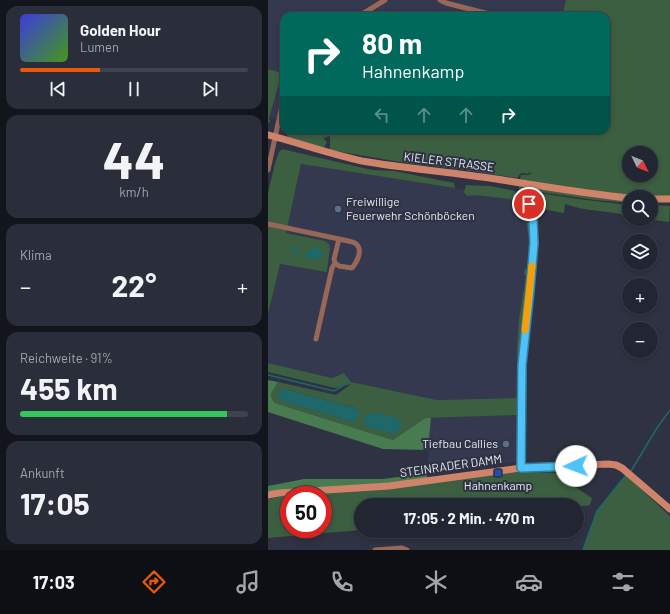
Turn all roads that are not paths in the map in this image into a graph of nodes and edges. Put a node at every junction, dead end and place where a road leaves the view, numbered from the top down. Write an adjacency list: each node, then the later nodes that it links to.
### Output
1 (385, 0): 3 (street)
2 (440, 0): 4 (street)
3 (366, 12)
4 (480, 12)
5 (280, 109): 6 (street)
6 (272, 136): 8 (street); 10 (main road, KIELER STRASSE)
7 (268, 150): 8 (street)
8 (270, 160): 9 (street)
9 (268, 170)
10 (622, 197)
11 (658, 199): 12 (main road)
12 (670, 199)
13 (529, 204): 18 (street)
14 (268, 224): 15 (street)
15 (339, 239): 16 (street); 16 (street)
16 (335, 263): 17 (street)
17 (316, 339)
18 (521, 468): 19 (main road, STEINRADER DAMM); 20 (main road, STEINRADER DAMM)
19 (268, 495)
20 (670, 509)
21 (375, 550): 22 (street)
22 (407, 550)

